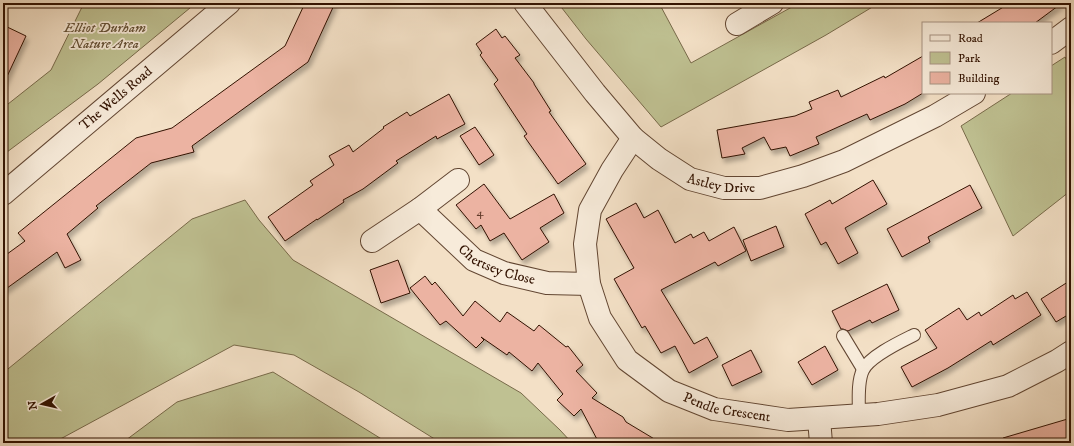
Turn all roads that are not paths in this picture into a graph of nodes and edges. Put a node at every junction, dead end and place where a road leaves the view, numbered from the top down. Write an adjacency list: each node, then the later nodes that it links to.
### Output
1 (229, 3): 10 (street, The Wells Road)
2 (525, 3): 8 (street, Astley Drive)
3 (772, 3): 4 (street)
4 (737, 24)
5 (1071, 28): 6 (street)
6 (1052, 42)
7 (972, 94): 8 (street, Astley Drive)
8 (633, 138): 13 (street, Pendle Crescent)
9 (458, 180): 11 (street)
10 (3, 194)
11 (420, 209): 12 (street); 13 (street, Chertsey Close)
12 (372, 240)
13 (589, 284): 19 (street, Pendle Crescent)
14 (914, 335): 17 (lane)
15 (843, 336): 17 (lane)
16 (1071, 352): 18 (street, Pendle Crescent)
17 (863, 370): 18 (lane)
18 (860, 416): 19 (street, Pendle Crescent)
19 (819, 419): 20 (street)
20 (821, 443)

